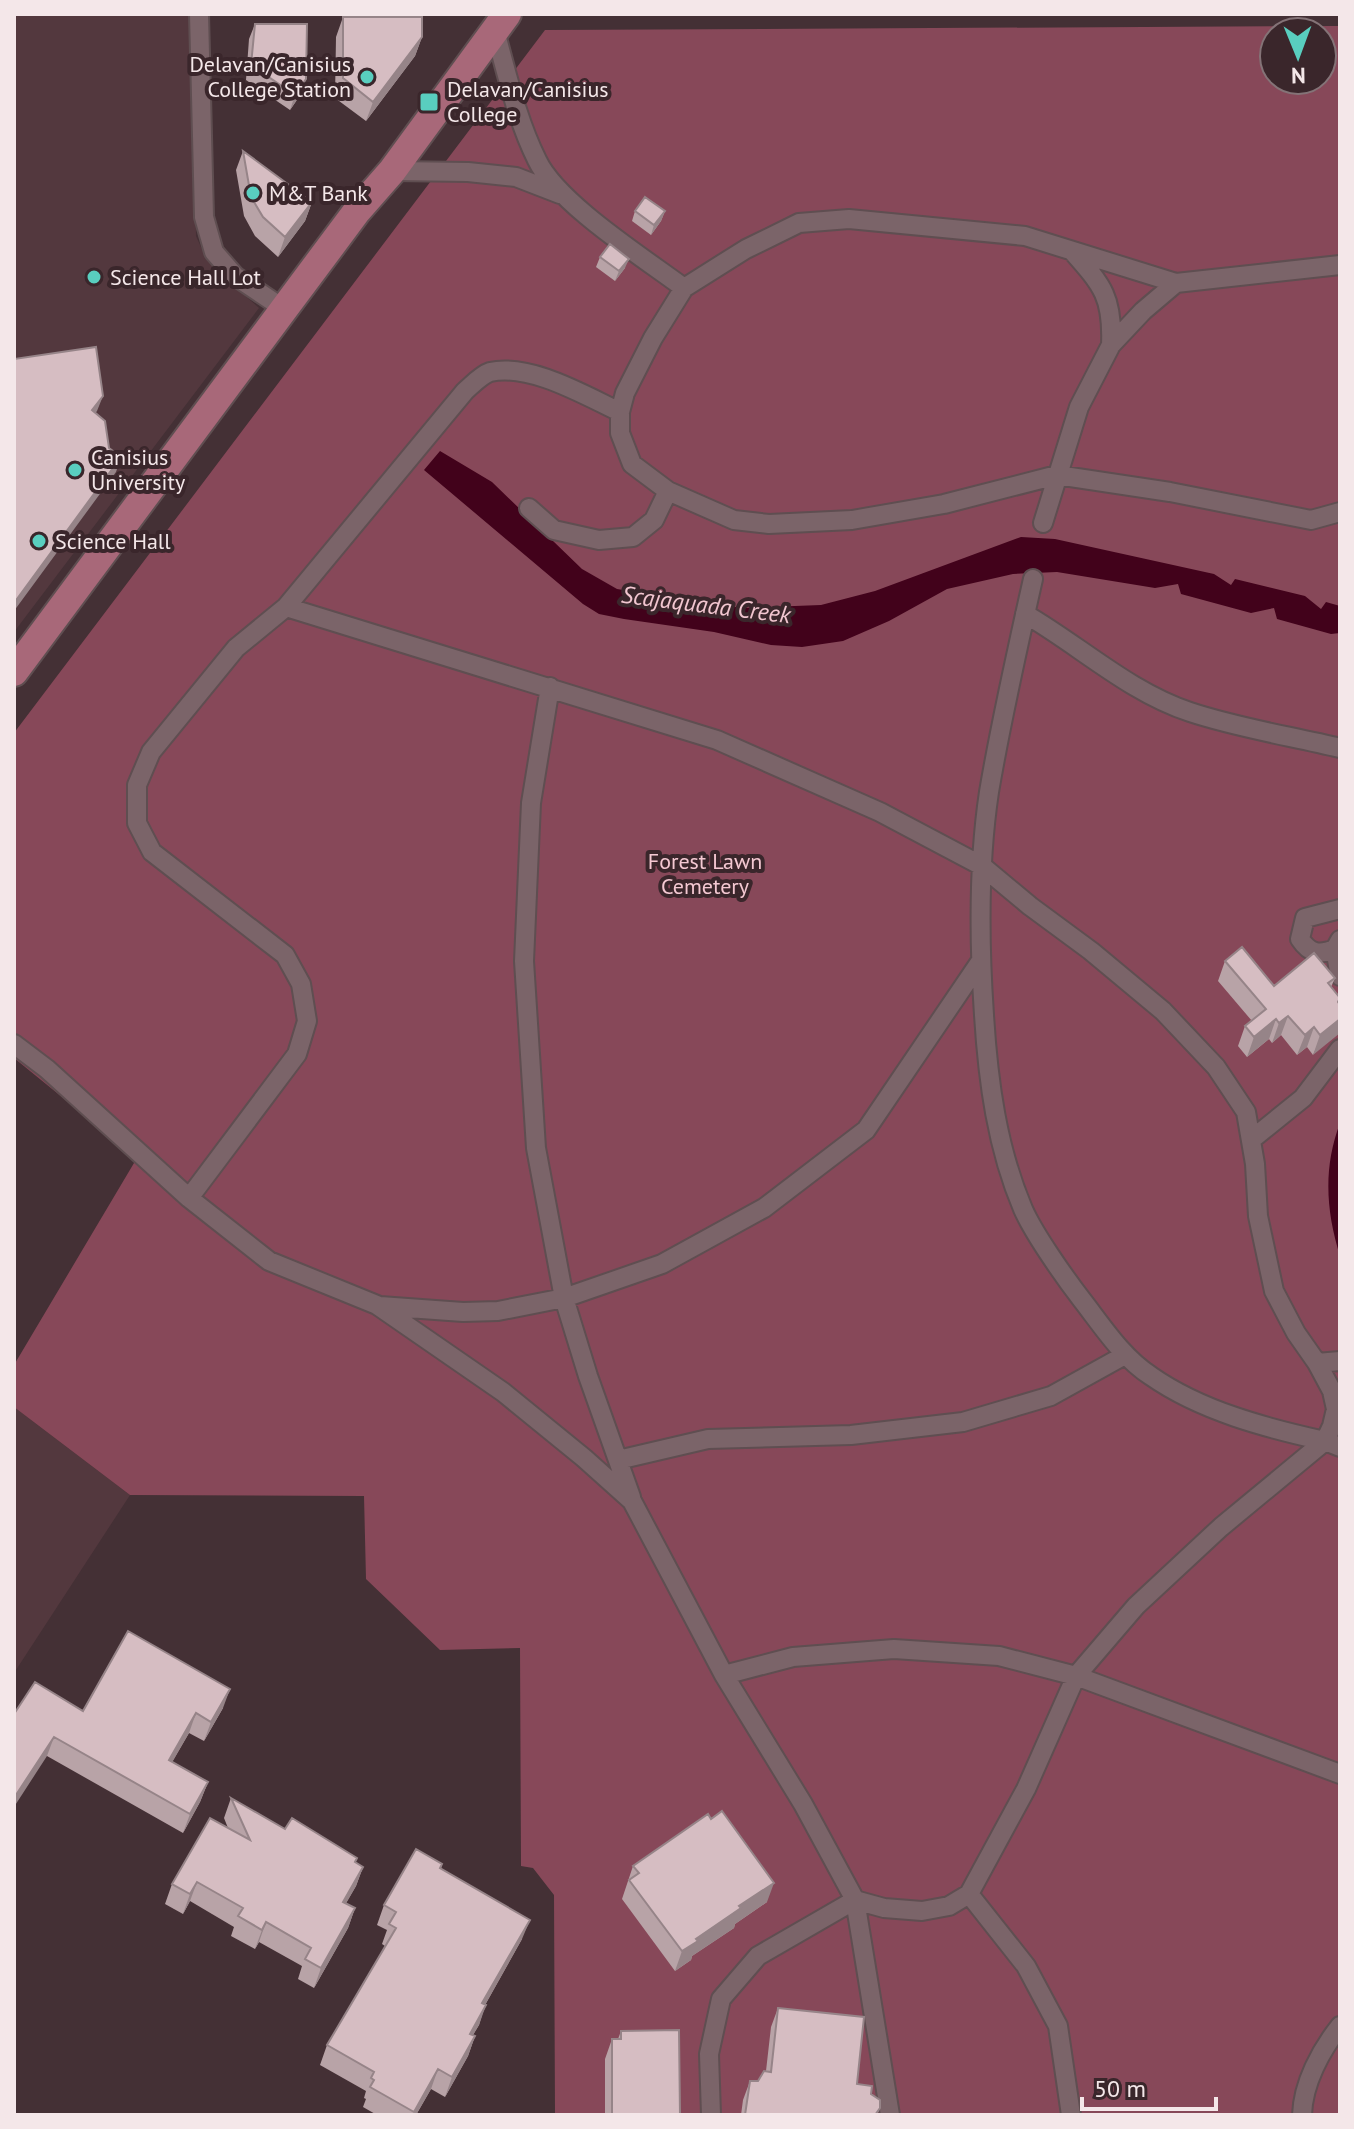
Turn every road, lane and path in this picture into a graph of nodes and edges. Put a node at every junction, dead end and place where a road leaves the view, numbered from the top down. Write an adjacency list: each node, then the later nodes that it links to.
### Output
1 (199, 14): 9 (street)
2 (501, 23): 3 (main road); 4 (street)
3 (392, 171): 4 (street); 9 (main road)
4 (560, 194): 8 (street)
5 (1072, 250): 7 (street); 8 (street); 10 (street)
6 (1340, 265): 7 (street)
7 (1176, 283): 10 (street)
8 (684, 288): 11 (street)
9 (284, 309): 22 (main road)
10 (1111, 345): 12 (street)
11 (620, 412): 13 (street); 20 (street)
12 (1057, 475): 13 (street); 16 (street); 17 (street)
13 (668, 491): 14 (street)
14 (529, 508)
15 (1340, 512): 16 (street)
16 (1311, 520): 18 (street)
17 (1043, 523)
18 (1340, 528)
19 (1033, 579): 21 (street)
20 (286, 607): 23 (street); 33 (street)
21 (1025, 614): 24 (street); 25 (street)
22 (14, 672)
23 (550, 687): 25 (street); 34 (street)
24 (1340, 748)
25 (982, 866): 28 (street); 32 (street)
26 (1340, 909): 27 (street)
27 (1338, 945): 29 (street)
28 (980, 962): 34 (street); 36 (street)
29 (1340, 976)
30 (14, 1044): 33 (street)
31 (1340, 1049): 32 (street)
32 (1251, 1140): 38 (street)
33 (189, 1198): 35 (street)
34 (564, 1298): 35 (street); 40 (street)
35 (377, 1305): 41 (street)
36 (1125, 1355): 39 (street); 40 (street)
37 (1340, 1361): 38 (street)
38 (1317, 1363): 39 (street)
39 (1333, 1444): 43 (street)
40 (618, 1460): 41 (street)
41 (632, 1501): 42 (street)
42 (724, 1675): 43 (street); 46 (street)
43 (1076, 1676): 44 (street); 45 (street)
44 (1340, 1774)
45 (969, 1894): 46 (street); 50 (street)
46 (855, 1900): 48 (street); 49 (street)
47 (1340, 2026): 51 (street)
48 (711, 2115)
49 (890, 2115)
50 (1071, 2115)
51 (1302, 2115)

